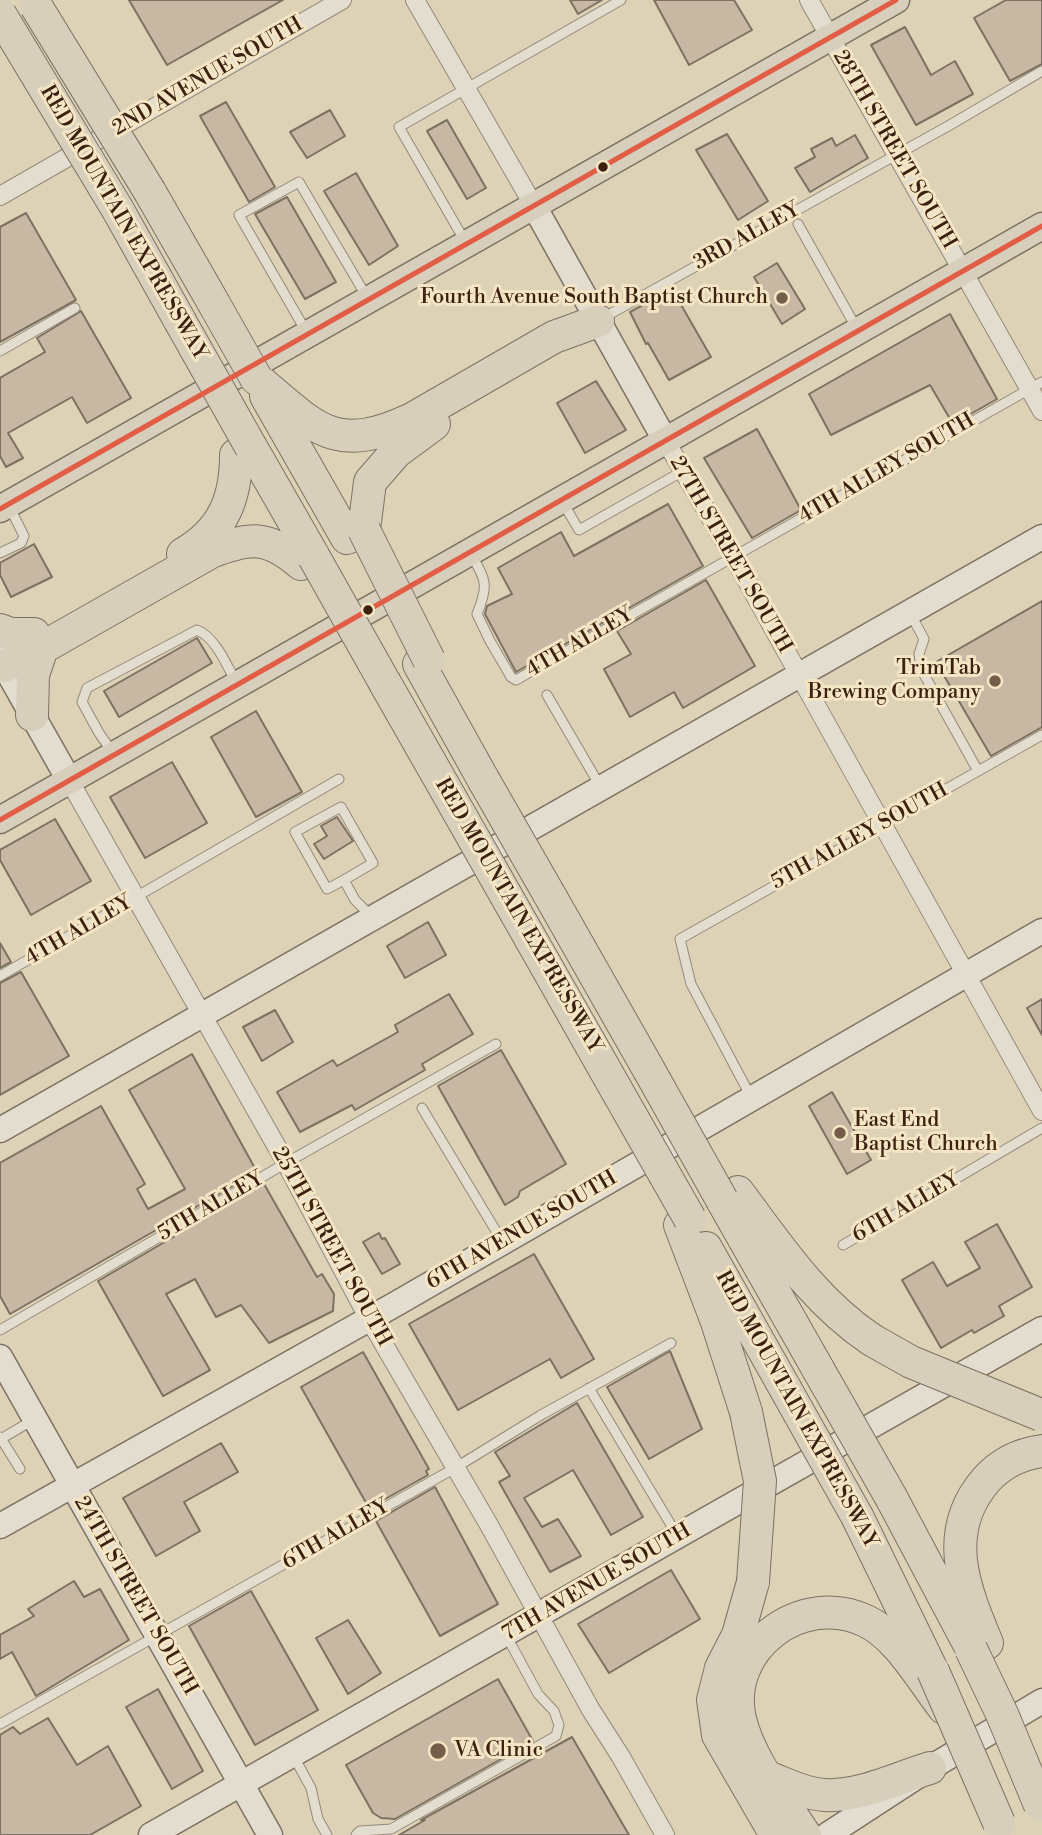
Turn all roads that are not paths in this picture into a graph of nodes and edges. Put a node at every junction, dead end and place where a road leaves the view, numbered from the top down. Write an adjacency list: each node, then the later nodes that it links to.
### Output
1 (32, 0): 26 (highway, RED MOUNTAIN EXPRESSWAY, bridge)
2 (342, 0): 12 (street, 2ND AVENUE SOUTH)
3 (415, 0): 10 (street, 27TH STREET SOUTH)
4 (621, 0): 10 (lane)
5 (809, 0): 8 (street, 28TH STREET SOUTH)
6 (896, 0): 8 (main road)
7 (0, 14): 28 (highway, RED MOUNTAIN EXPRESSWAY, bridge)
8 (830, 38): 11 (street, 28TH STREET SOUTH); 13 (main road)
9 (1042, 71): 11 (lane, 3RD ALLEY)
10 (466, 90): 13 (street, 27TH STREET SOUTH); 16 (lane)
11 (897, 154): 17 (street, 28TH STREET SOUTH); 20 (lane, 3RD ALLEY)
12 (0, 196)
13 (534, 206): 16 (main road); 20 (street, 27TH STREET SOUTH)
14 (798, 224): 21 (lane)
15 (1042, 226): 17 (main road)
16 (466, 245): 18 (main road)
17 (963, 271): 21 (main road); 24 (street, 28TH STREET SOUTH)
18 (369, 300): 22 (main road); 22 (lane)
19 (75, 308): 23 (lane)
20 (597, 321): 26 (highway); 27 (street, 27TH STREET SOUTH); 32 (highway)
21 (858, 330): 27 (main road)
22 (308, 335): 31 (main road)
23 (0, 351)
24 (1036, 385): 25 (street, 28TH STREET SOUTH); 36 (lane, 4TH ALLEY SOUTH)
25 (1042, 411)
26 (295, 424): 32 (highway)
27 (665, 440): 29 (street, 27TH STREET SOUTH); 30 (main road)
28 (243, 451): 37 (highway, RED MOUNTAIN EXPRESSWAY); 40 (highway)
29 (683, 471): 30 (lane); 36 (street, 27TH STREET SOUTH)
30 (561, 500): 34 (main road)
31 (4, 507): 35 (lane)
32 (355, 534): 68 (highway, RED MOUNTAIN EXPRESSWAY, bridge)
33 (1042, 537): 38 (street)
34 (470, 552): 36 (lane, 4TH ALLEY); 43 (main road)
35 (0, 553)
36 (733, 556): 42 (street, 27TH STREET SOUTH)
37 (307, 560): 40 (highway); 69 (highway, RED MOUNTAIN EXPRESSWAY, bridge)
38 (909, 612): 42 (street); 48 (lane)
39 (0, 630): 40 (highway)
40 (38, 641): 41 (highway); 45 (highway)
41 (1, 661): 45 (street, 25TH STREET SOUTH)
42 (799, 675): 51 (street); 53 (street, 27TH STREET SOUTH)
43 (237, 685): 47 (main road); 47 (lane)
44 (547, 695): 51 (lane)
45 (32, 715): 50 (street, 25TH STREET SOUTH)
46 (1042, 736): 48 (lane, 5TH ALLEY SOUTH)
47 (114, 754): 50 (main road)
48 (978, 771): 53 (lane, 5TH ALLEY SOUTH)
49 (339, 779): 55 (lane, 4TH ALLEY)
50 (69, 780): 52 (main road); 55 (street, 25TH STREET SOUTH)
51 (601, 788): 56 (street)
52 (0, 820)
53 (881, 824): 58 (street, 27TH STREET SOUTH); 62 (lane, 5TH ALLEY SOUTH)
54 (344, 880): 54 (lane); 56 (lane)
55 (136, 898): 59 (lane, 4TH ALLEY); 60 (street, 25TH STREET SOUTH)
56 (372, 918): 60 (street)
57 (1042, 931): 58 (street, 6TH AVENUE SOUTH)
58 (967, 973): 62 (street, 6TH AVENUE SOUTH); 64 (street, 27TH STREET SOUTH)
59 (0, 976)
60 (202, 1015): 66 (street); 67 (street, 25TH STREET SOUTH)
61 (496, 1044): 67 (lane, 5TH ALLEY)
62 (751, 1098): 70 (street, 6TH AVENUE SOUTH)
63 (422, 1108): 70 (lane)
64 (1042, 1111)
65 (1042, 1128): 71 (lane, 6TH ALLEY)
66 (0, 1129)
67 (286, 1163): 72 (street, 25TH STREET SOUTH); 74 (lane, 5TH ALLEY)
68 (730, 1196): 78 (highway, bridge); 90 (highway, RED MOUNTAIN EXPRESSWAY, bridge)
69 (685, 1222): 91 (highway, RED MOUNTAIN EXPRESSWAY, bridge); 105 (highway, bridge)
70 (503, 1242): 72 (street, 6TH AVENUE SOUTH)
71 (843, 1245)
72 (369, 1320): 82 (street, 25TH STREET SOUTH); 84 (street, 6TH AVENUE SOUTH)
73 (1042, 1329): 86 (street, 7TH AVENUE SOUTH)
74 (0, 1330)
75 (671, 1343): 77 (lane, 6TH ALLEY)
76 (0, 1357): 79 (street, 24TH STREET SOUTH)
77 (589, 1388): 82 (lane, 6TH ALLEY); 86 (lane)
78 (1042, 1415)
79 (35, 1419): 80 (lane); 84 (street, 24TH STREET SOUTH)
80 (0, 1438): 83 (lane)
81 (1042, 1451): 90 (highway)
82 (455, 1468): 87 (street, 25TH STREET SOUTH); 88 (lane, 6TH ALLEY)
83 (19, 1469)
84 (73, 1485): 85 (street, 6TH AVENUE SOUTH); 88 (street, 24TH STREET SOUTH)
85 (1, 1525)
86 (678, 1537): 87 (street, 7TH AVENUE SOUTH)
87 (538, 1616): 89 (street, 7TH AVENUE SOUTH); 104 (street, 25TH STREET SOUTH)
88 (157, 1634): 93 (lane, 6TH ALLEY); 97 (street, 24TH STREET SOUTH)
89 (506, 1635): 94 (street, 7TH AVENUE SOUTH); 103 (lane)
90 (979, 1646): 98 (highway)
91 (927, 1675): 96 (highway); 99 (highway, RED MOUNTAIN EXPRESSWAY, bridge)
92 (1042, 1701): 95 (street)
93 (0, 1724)
94 (293, 1754): 97 (street, 7TH AVENUE SOUTH); 102 (lane)
95 (930, 1768): 96 (highway); 107 (street)
96 (767, 1777): 106 (highway)
97 (241, 1783): 100 (street, 24TH STREET SOUTH); 101 (street, 7TH AVENUE SOUTH)
98 (1041, 1796)
99 (1002, 1829)
100 (265, 1831)
101 (151, 1835)
102 (327, 1835)
103 (356, 1835)
104 (665, 1835)
105 (776, 1835)
106 (805, 1835)
107 (827, 1835)

